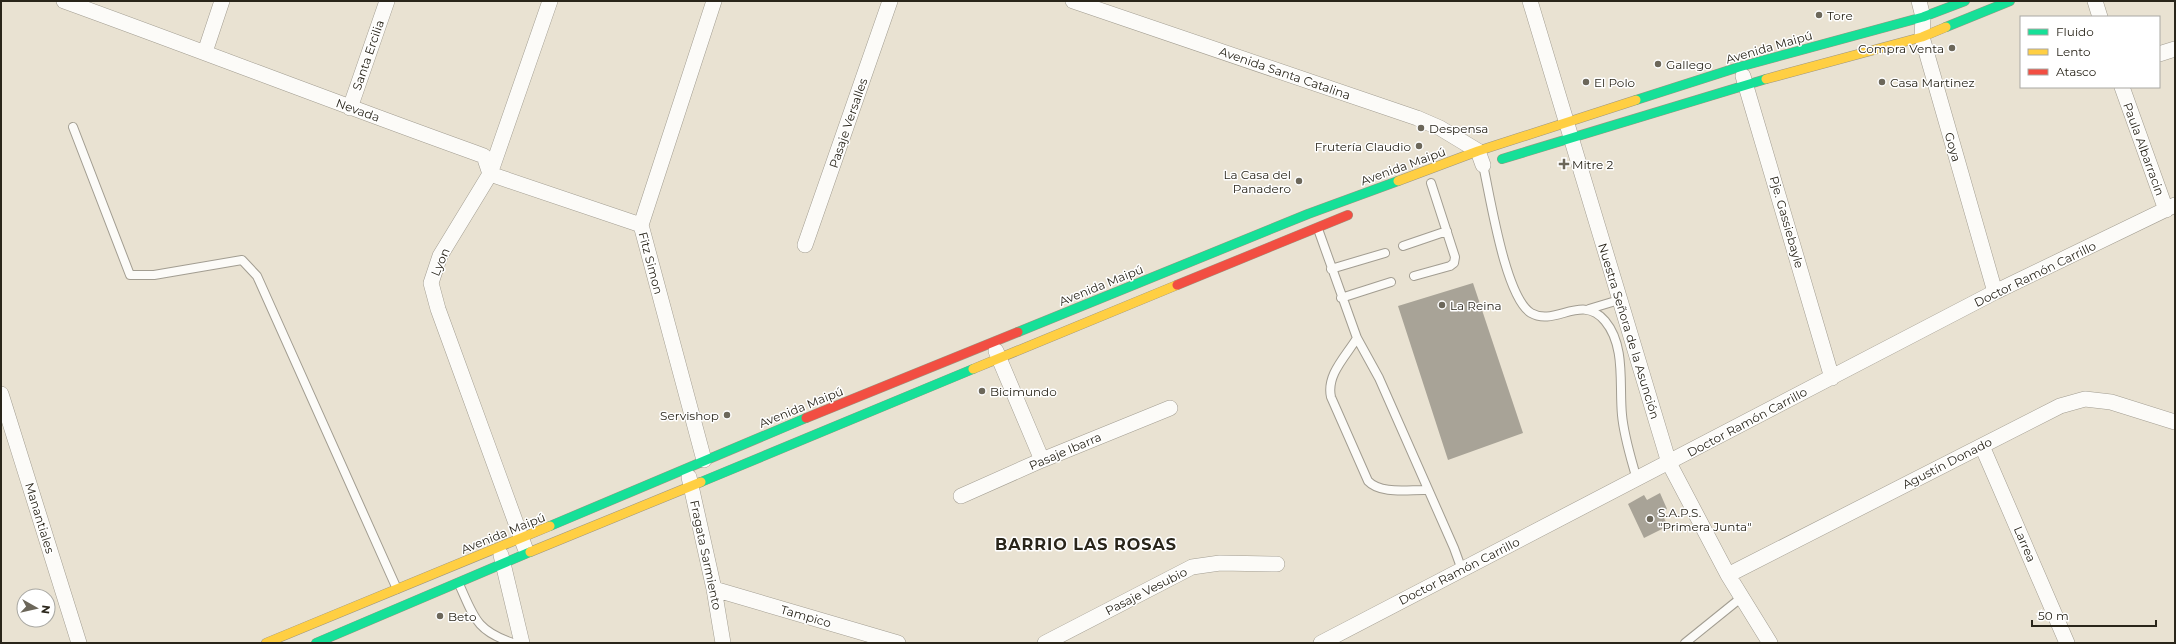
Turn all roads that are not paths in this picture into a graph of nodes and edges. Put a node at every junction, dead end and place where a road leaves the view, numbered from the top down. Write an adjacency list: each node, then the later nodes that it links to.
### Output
1 (64, 1): 17 (street, Nevada)
2 (222, 1): 17 (street)
3 (387, 1): 22 (street, Santa Ercilia)
4 (550, 1): 27 (street, Lyon)
5 (714, 1): 31 (street, Fitz Simon)
6 (890, 1): 34 (street, Pasaje Versalles)
7 (1073, 1): 26 (street, Avenida Santa Catalina)
8 (1530, 1): 23 (street, Nuestra Señora de la Asunción)
9 (1919, 1): 14 (street, Goya)
10 (1965, 1): 14 (main road, Avenida Maipú)
11 (2010, 1): 15 (main road, Avenida Maipú)
12 (2095, 1): 13 (street)
13 (2100, 16)
14 (1923, 17): 15 (street, Goya); 19 (main road, Avenida Maipú)
15 (1922, 37): 20 (main road, Avenida Maipú); 40 (street, Goya)
16 (2175, 49): 18 (street)
17 (205, 52): 22 (street, Nevada)
18 (2160, 54)
19 (1739, 67): 20 (street, Pje. Gassiebayle); 23 (main road, Avenida Maipú)
20 (1747, 84): 25 (main road, Avenida Maipú); 47 (street, Pje. Gassiebayle)
21 (2122, 88): 29 (street, Paula Albarracin)
22 (350, 108): 27 (street, Nevada)
23 (1565, 123): 25 (street, Nuestra Señora de la Asunción); 26 (main road, Avenida Maipú)
24 (73, 127): 68 (lane)
25 (1570, 138): 26 (main road, Avenida Maipú); 42 (street, Nuestra Señora de la Asunción)
26 (1478, 161): 43 (lane); 45 (main road, Avenida Maipú)
27 (490, 174): 31 (street); 60 (street, Lyon)
28 (1431, 183): 33 (lane)
29 (2170, 208): 40 (street, Doctor Ramón Carrillo)
30 (1360, 211): 32 (main road, Avenida Maipú)
31 (641, 225): 52 (street, Fitz Simon)
32 (1317, 228): 37 (lane); 46 (main road, Avenida Maipú)
33 (1447, 231): 35 (lane); 38 (lane)
34 (805, 245)
35 (1403, 246)
36 (1386, 253): 37 (lane)
37 (1331, 270): 41 (lane)
38 (1414, 276)
39 (1391, 282): 41 (lane)
40 (1995, 292): 47 (street, Doctor Ramón Carrillo)
41 (1341, 298): 44 (lane)
42 (1619, 300): 43 (lane); 54 (street, Nuestra Señora de la Asunción)
43 (1589, 309): 56 (lane)
44 (1357, 338): 58 (lane); 58 (lane)
45 (992, 342): 46 (street); 52 (main road, Avenida Maipú)
46 (1000, 359): 53 (street); 57 (main road, Avenida Maipú)
47 (1832, 378): 54 (street, Doctor Ramón Carrillo)
48 (1, 394): 72 (street, Manantiales)
49 (1170, 408): 53 (street, Pasaje Ibarra)
50 (2175, 422): 51 (street, Agustín Donado)
51 (1982, 446): 66 (street, Agustín Donado); 82 (street, Larrea)
52 (704, 460): 55 (main road, Avenida Maipú)
53 (1042, 460): 59 (street, Pasaje Ibarra)
54 (1669, 463): 56 (street, Doctor Ramón Carrillo); 66 (street, Nuestra Señora de la Asunción)
55 (687, 467): 57 (street, Fragata Sarmiento); 60 (main road, Avenida Maipú)
56 (1637, 480): 65 (street, Doctor Ramón Carrillo)
57 (692, 486): 60 (main road, Avenida Maipú); 69 (street, Fragata Sarmiento)
58 (1428, 490): 65 (lane)
59 (961, 496)
60 (524, 546): 61 (main road, Avenida Maipú); 62 (main road, Avenida Maipú)
61 (499, 547): 62 (street); 64 (main road, Avenida Maipú)
62 (504, 562): 67 (main road, Avenida Maipú); 75 (street)
63 (1277, 564): 78 (street, Pasaje Vesubio)
64 (451, 567): 67 (lane); 68 (main road, Avenida Maipú)
65 (1462, 570): 79 (street, Doctor Ramón Carrillo)
66 (1728, 574): 70 (street, Nuestra Señora de la Asunción)
67 (458, 582): 73 (main road, Avenida Maipú); 74 (lane)
68 (397, 589): 71 (main road, Avenida Maipú)
69 (714, 589): 76 (street, Fragata Sarmiento); 77 (street, Tampico)
70 (1742, 598): 80 (lane); 81 (street, Nuestra Señora de la Asunción)
71 (269, 642)
72 (79, 643)
73 (316, 643)
74 (513, 643)
75 (522, 643)
76 (723, 643)
77 (898, 643)
78 (1045, 643)
79 (1321, 643)
80 (1685, 643)
81 (1770, 643)
82 (2067, 643)

